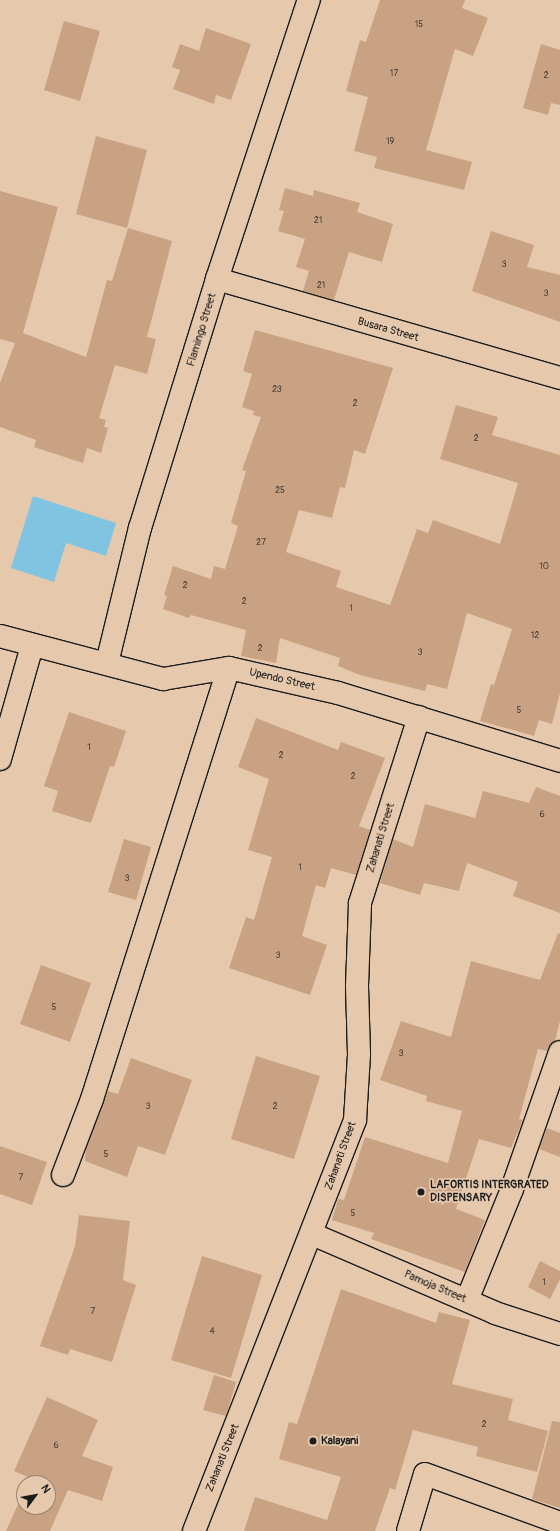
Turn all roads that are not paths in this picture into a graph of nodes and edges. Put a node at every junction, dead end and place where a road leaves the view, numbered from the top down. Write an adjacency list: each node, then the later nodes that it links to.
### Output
1 (303, 1): 2 (street, Flamingo Street)
2 (217, 280): 3 (street, Busara Street); 6 (street, Flamingo Street)
3 (560, 378)
4 (0, 636): 5 (street, Upendo Street)
5 (32, 646): 6 (street, Upendo Street); 9 (street)
6 (107, 663): 7 (street, Upendo Street)
7 (229, 668): 8 (street, Upendo Street); 12 (street)
8 (419, 717): 10 (street, Upendo Street); 13 (street, Zahanati Street)
9 (0, 759)
10 (560, 761)
11 (560, 1052): 14 (street)
12 (63, 1175)
13 (312, 1234): 14 (street, Pamoja Street); 17 (street, Zahanati Street)
14 (467, 1300): 15 (street, Pamoja Street)
15 (560, 1334)
16 (560, 1523): 18 (street)
17 (194, 1531)
18 (408, 1531)

